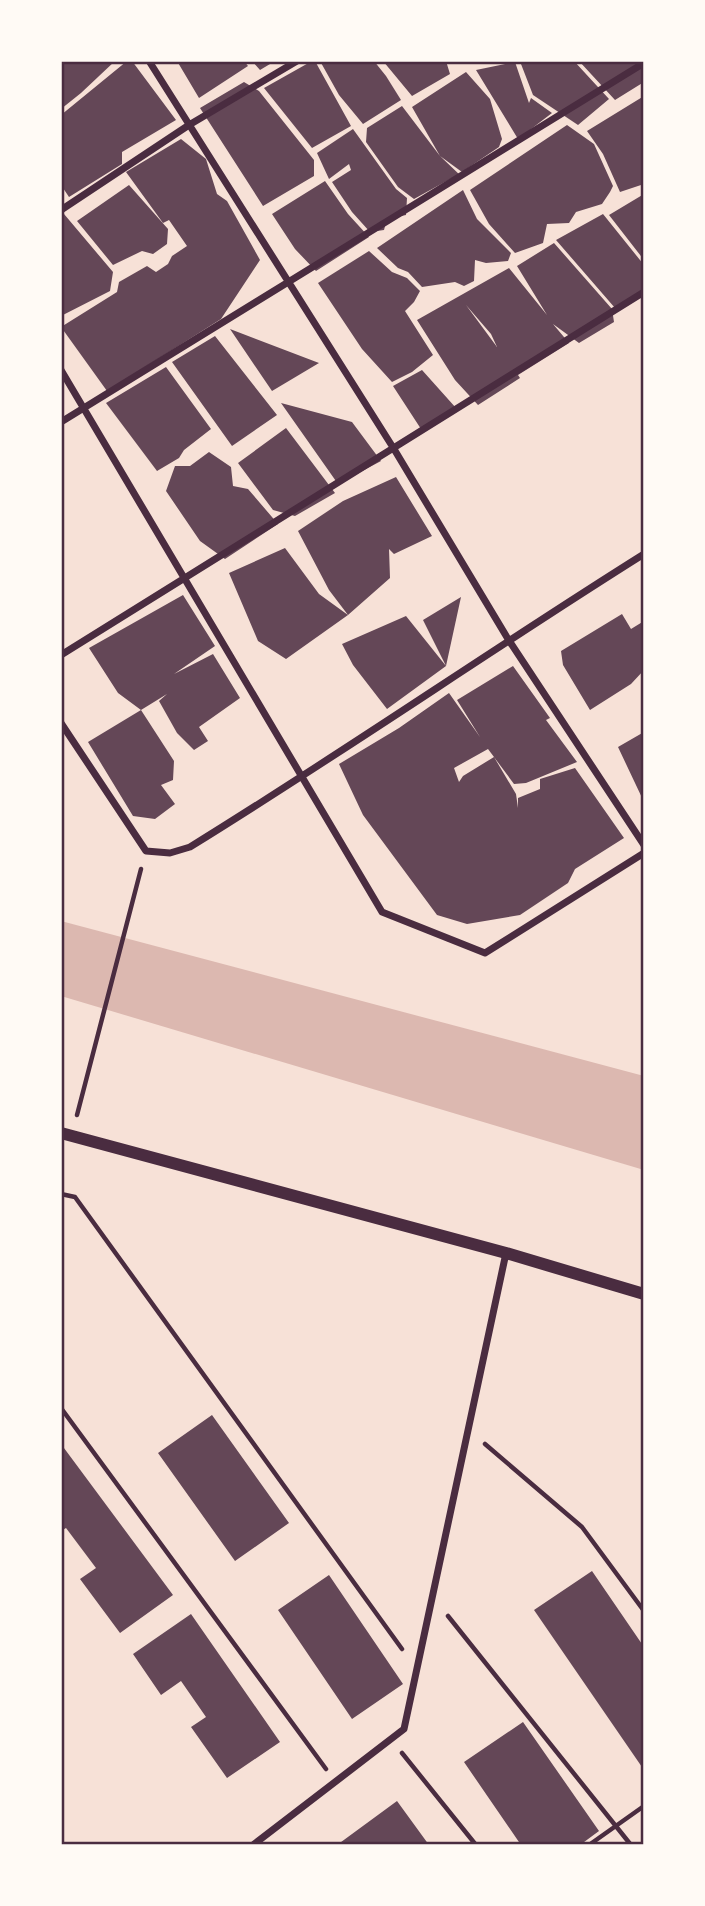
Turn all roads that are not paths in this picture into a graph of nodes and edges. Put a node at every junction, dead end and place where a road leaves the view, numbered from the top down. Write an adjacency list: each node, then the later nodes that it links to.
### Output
1 (149, 61): 4 (street)
2 (297, 61): 4 (street)
3 (644, 63): 6 (street)
4 (189, 125): 5 (street); 6 (street)
5 (61, 209)
6 (288, 282): 9 (street); 11 (street)
7 (644, 292): 11 (street)
8 (61, 370): 9 (street)
9 (83, 409): 10 (street); 13 (street)
10 (61, 422)
11 (394, 449): 13 (street); 14 (street)
12 (644, 554): 14 (street)
13 (184, 579): 15 (street); 17 (street)
14 (508, 639): 17 (street); 18 (street)
15 (61, 655)
16 (61, 723): 17 (street)
17 (302, 778): 19 (street)
18 (644, 845)
19 (644, 853)
20 (66, 1135): 21 (street)
21 (506, 1253): 22 (street); 23 (street)
22 (644, 1294)
23 (253, 1845)

